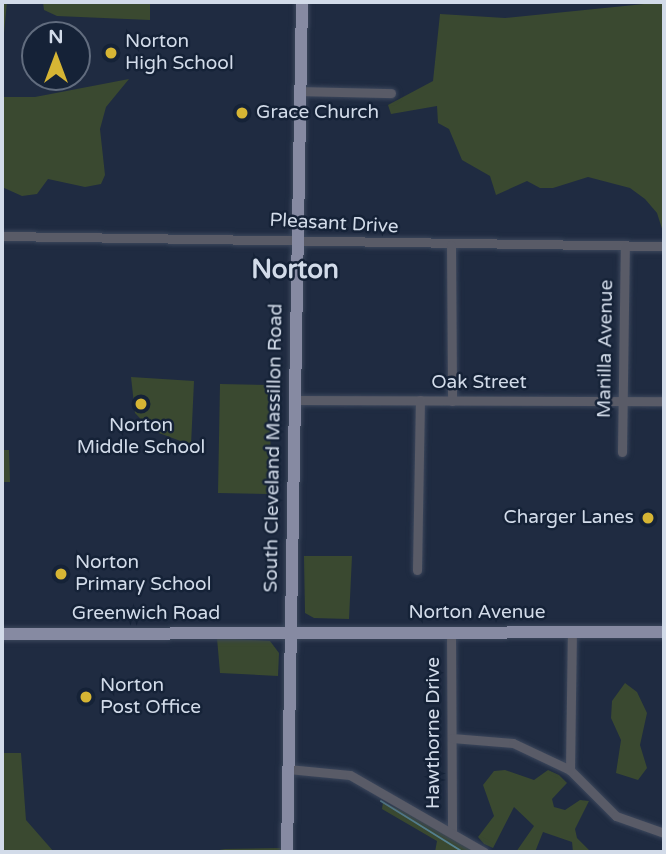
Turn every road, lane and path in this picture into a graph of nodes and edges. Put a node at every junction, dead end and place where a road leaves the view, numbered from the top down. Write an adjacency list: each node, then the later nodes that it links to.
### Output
1 (302, 2): 2 (main road, South Cleveland Massillon Road)
2 (301, 92): 3 (street); 5 (main road, South Cleveland Massillon Road)
3 (391, 93)
4 (2, 236): 5 (street, Pleasant Drive)
5 (298, 241): 6 (street, Pleasant Drive); 9 (main road, South Cleveland Massillon Road)
6 (451, 245): 7 (street, Pleasant Drive); 11 (street)
7 (625, 246): 8 (street, Pleasant Drive); 12 (street, Manilla Avenue)
8 (664, 246)
9 (294, 400): 10 (street, Oak Street); 19 (main road, South Cleveland Massillon Road)
10 (420, 400): 11 (street, Oak Street); 15 (street)
11 (452, 401): 12 (street, Oak Street)
12 (624, 401): 13 (street, Oak Street); 14 (street, Manilla Avenue)
13 (664, 401)
14 (622, 452)
15 (417, 570)
16 (451, 632): 17 (main road, Norton Avenue); 19 (main road, Norton Avenue); 21 (street, Hawthorne Drive)
17 (572, 632): 18 (main road, Norton Avenue); 23 (street)
18 (664, 632)
19 (290, 633): 20 (main road, Greenwich Road); 22 (main road, South Cleveland Massillon Road)
20 (2, 634)
21 (452, 738): 23 (street); 24 (street, Hawthorne Drive)
22 (288, 769): 24 (street); 26 (main road, South Cleveland Massillon Road)
23 (569, 770): 25 (street)
24 (452, 833): 27 (street)
25 (664, 833)
26 (287, 852)
27 (484, 852)

